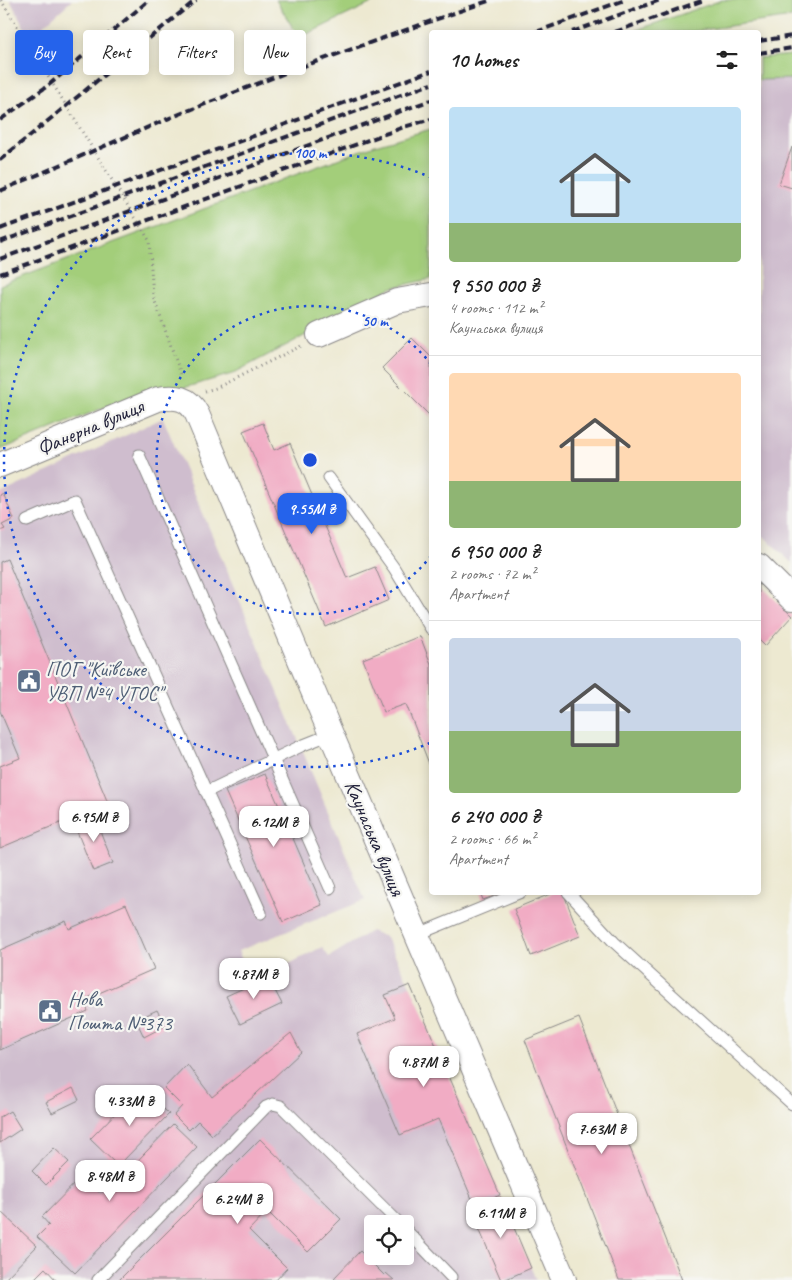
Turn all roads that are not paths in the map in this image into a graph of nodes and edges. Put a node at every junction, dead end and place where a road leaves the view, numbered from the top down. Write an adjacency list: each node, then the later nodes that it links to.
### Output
1 (429, 296): 2 (street)
2 (319, 335)
3 (182, 398): 5 (street, Фанерна вулиця); 11 (street, Каунаська вулиця)
4 (139, 455): 12 (lane)
5 (0, 465)
6 (329, 478): 10 (lane)
7 (27, 521): 13 (lane)
8 (761, 568): 9 (street)
9 (792, 599)
10 (429, 626)
11 (331, 734): 12 (lane); 18 (street, Каунаська вулиця)
12 (273, 760): 13 (lane); 14 (lane)
13 (206, 792): 17 (lane)
14 (330, 888)
15 (514, 895): 18 (lane)
16 (571, 895): 19 (lane)
17 (261, 913)
18 (416, 935): 24 (street, Каунаська вулиця)
19 (792, 1104)
20 (391, 1215): 23 (lane)
21 (414, 1238): 22 (lane)
22 (451, 1277)
23 (98, 1280)
24 (564, 1280)

